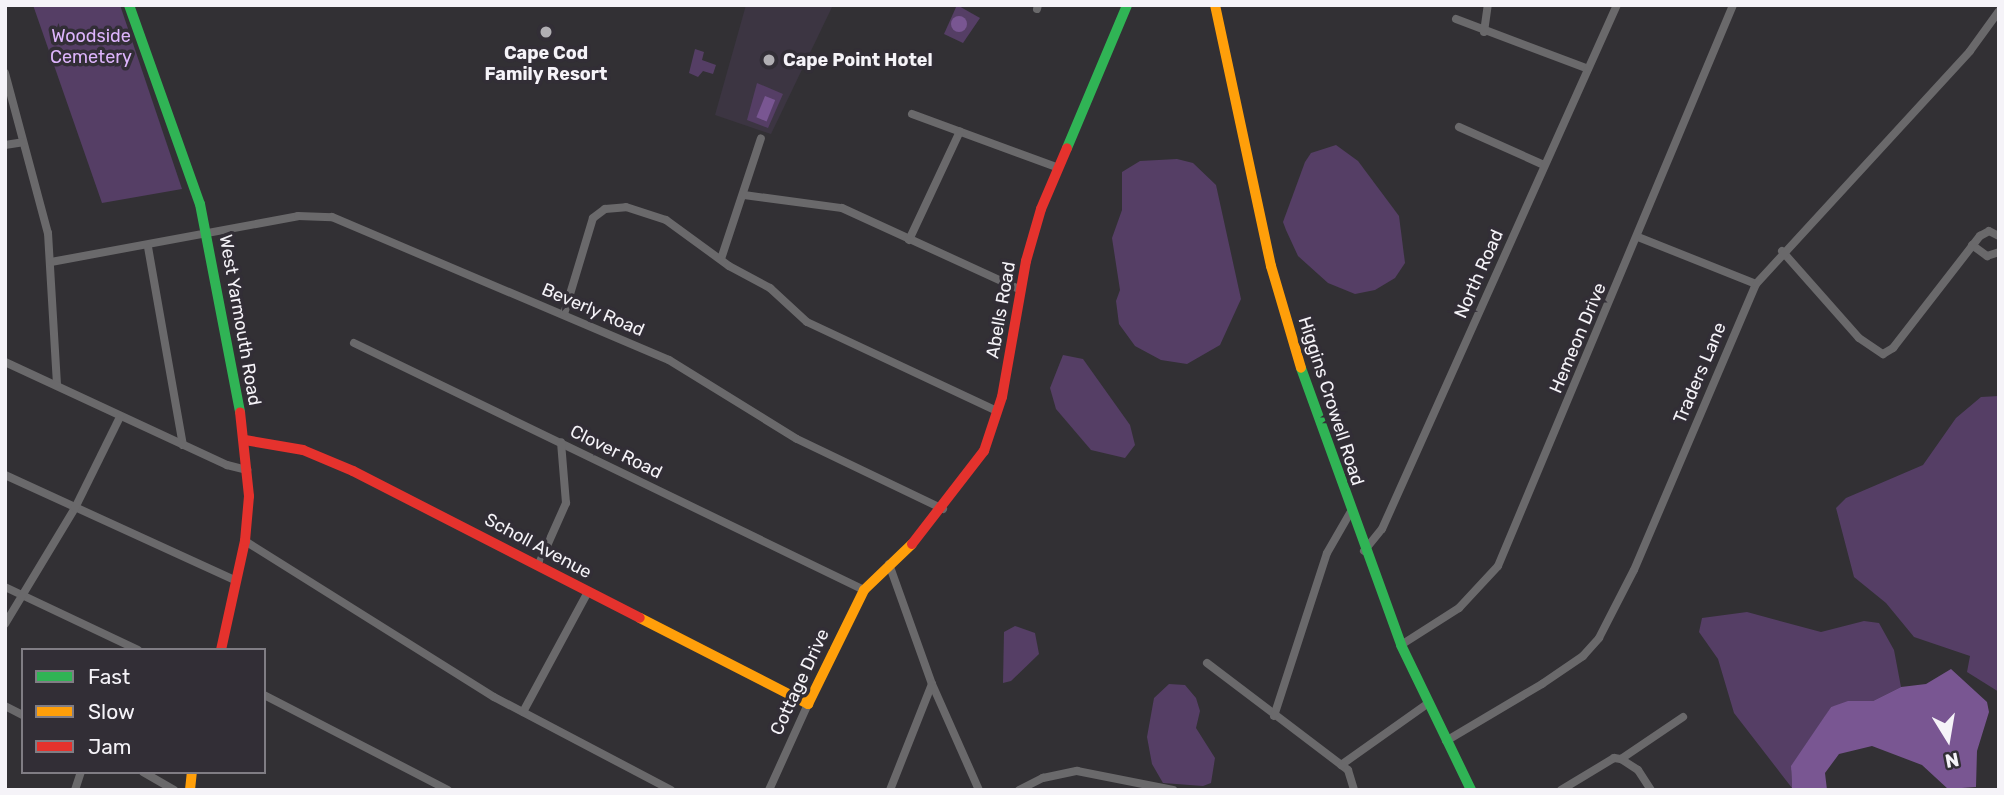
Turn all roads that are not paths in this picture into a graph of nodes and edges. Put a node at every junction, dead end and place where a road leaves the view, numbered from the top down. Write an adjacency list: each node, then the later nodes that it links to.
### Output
1 (130, 5): 21 (main road, West Yarmouth Road)
2 (1127, 5): 19 (main road, Abells Road)
3 (1214, 5): 46 (main road, Higgins Crowell Road)
4 (1488, 5): 9 (street)
5 (1617, 5): 10 (street, North Road)
6 (1733, 5): 22 (street, Hemeon Drive)
7 (1999, 11): 27 (street, Traders Lane)
8 (1456, 19): 9 (street)
9 (1484, 32): 10 (street)
10 (1588, 69): 18 (street, North Road)
11 (5, 73): 16 (street)
12 (912, 114): 14 (street)
13 (1459, 127): 18 (street)
14 (960, 131): 19 (street); 24 (street)
15 (761, 138): 20 (street)
16 (23, 142): 17 (street); 30 (street)
17 (5, 145)
18 (1544, 165): 48 (street, North Road)
19 (1056, 167): 32 (main road, Abells Road)
20 (744, 195): 24 (street); 29 (street)
21 (207, 233): 26 (street, Beverly Road); 33 (street, Beverly Road); 39 (main road, West Yarmouth Road)
22 (1638, 236): 31 (street); 57 (street, Hemeon Drive)
23 (1999, 236): 25 (street)
24 (909, 240): 32 (street)
25 (1972, 245): 27 (street); 28 (street)
26 (148, 247): 30 (street, Beverly Road); 41 (street)
27 (1782, 251): 31 (street, Traders Lane)
28 (1999, 251)
29 (721, 259): 33 (street); 37 (street)
30 (51, 262): 36 (street)
31 (1756, 284): 70 (street, Traders Lane)
32 (1021, 290): 37 (main road, Abells Road)
33 (564, 314): 45 (street, Beverly Road)
34 (354, 343): 40 (street, Clover Road)
35 (5, 362): 36 (street)
36 (57, 386): 38 (street)
37 (998, 411): 45 (main road, Abells Road)
38 (121, 417): 41 (street); 44 (street)
39 (245, 440): 42 (main road, West Yarmouth Road); 50 (main road, Scholl Avenue)
40 (561, 442): 50 (street); 53 (street, Clover Road)
41 (183, 445): 42 (street)
42 (247, 470): 47 (main road, West Yarmouth Road)
43 (5, 475): 44 (street)
44 (75, 508): 51 (street); 55 (street)
45 (943, 509): 49 (main road, Abells Road)
46 (1350, 513): 48 (main road, Higgins Crowell Road); 68 (street)
47 (245, 541): 51 (main road, West Yarmouth Road); 66 (street)
48 (1364, 551): 57 (main road, Higgins Crowell Road)
49 (889, 564): 53 (main road, Abells Road); 61 (street)
50 (538, 566): 54 (main road, Scholl Avenue)
51 (236, 581): 59 (main road, West Yarmouth Road)
52 (5, 587): 55 (street)
53 (864, 590): 63 (main road, Cottage Drive)
54 (588, 592): 63 (main road, Scholl Avenue); 66 (street)
55 (24, 595): 56 (street); 58 (street)
56 (5, 624)
57 (1401, 645): 64 (main road, Higgins Crowell Road)
58 (134, 648)
59 (221, 648)
60 (1207, 663): 68 (street)
61 (932, 684): 78 (street); 79 (street)
62 (266, 696): 75 (street)
63 (807, 704): 77 (street, Cottage Drive)
64 (1427, 704): 70 (main road, Higgins Crowell Road); 72 (street)
65 (5, 706): 67 (street)
66 (523, 712): 76 (street)
67 (21, 714)
68 (1274, 716): 72 (street)
69 (1683, 717): 71 (street)
70 (1446, 741): 83 (main road, Higgins Crowell Road)
71 (1621, 759): 84 (street); 85 (street)
72 (1341, 765): 82 (street)
73 (146, 774): 74 (street)
74 (174, 790)
75 (448, 790)
76 (671, 790)
77 (769, 790)
78 (890, 790)
79 (979, 790)
80 (1019, 790): 81 (street)
81 (1174, 790)
82 (1354, 790)
83 (1471, 790)
84 (1561, 790)
85 (1651, 790)

